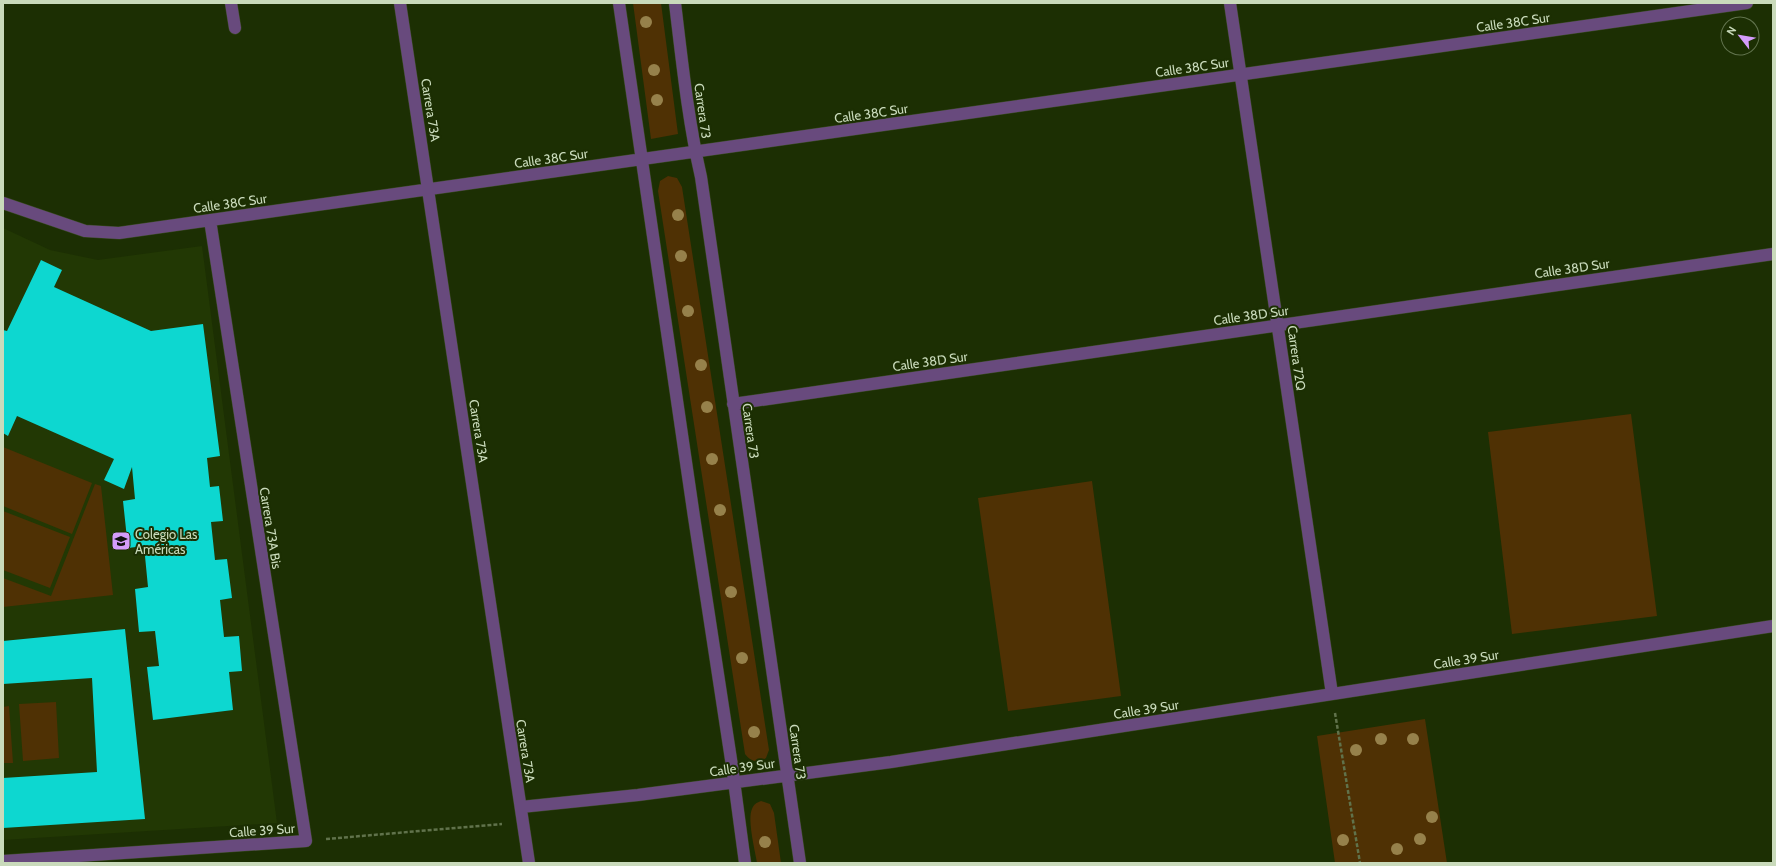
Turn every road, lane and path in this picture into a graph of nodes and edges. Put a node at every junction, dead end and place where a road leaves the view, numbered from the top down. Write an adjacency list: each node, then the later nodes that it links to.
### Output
1 (231, 3): 7 (street)
2 (400, 3): 11 (street, Carrera 73A)
3 (620, 3): 10 (street)
4 (675, 3): 9 (street, Carrera 73)
5 (1230, 3): 8 (street, Carrera 72Q)
6 (1747, 3): 8 (street, Calle 38C Sur)
7 (235, 28)
8 (1241, 75): 9 (street, Calle 38C Sur); 15 (street, Carrera 72Q)
9 (695, 151): 10 (street, Calle 38C Sur); 16 (street, Carrera 73)
10 (642, 159): 11 (street, Calle 38C Sur); 20 (street)
11 (428, 189): 13 (street, Calle 38C Sur); 21 (street, Carrera 73A)
12 (3, 203): 13 (street, Calle 38C Sur)
13 (210, 220): 23 (street, Carrera 73A Bis)
14 (1773, 254): 15 (street, Calle 38D Sur)
15 (1278, 325): 16 (street, Calle 38D Sur); 18 (street, Carrera 72Q)
16 (733, 404): 19 (street, Carrera 73)
17 (1773, 626): 18 (street, Calle 39 Sur)
18 (1332, 694): 19 (street, Calle 39 Sur); 29 (path)
19 (788, 775): 20 (street, Calle 39 Sur); 28 (street, Carrera 73)
20 (734, 782): 21 (street, Calle 39 Sur); 27 (street)
21 (521, 808): 22 (street, Carrera 73A)
22 (523, 822): 23 (path, Calle 39 Sur); 26 (street, Carrera 73A)
23 (306, 841): 24 (street, Calle 39 Sur)
24 (145, 857): 25 (street, Calle 39 Sur)
25 (3, 861)
26 (529, 863)
27 (745, 863)
28 (800, 863)
29 (1360, 863)

